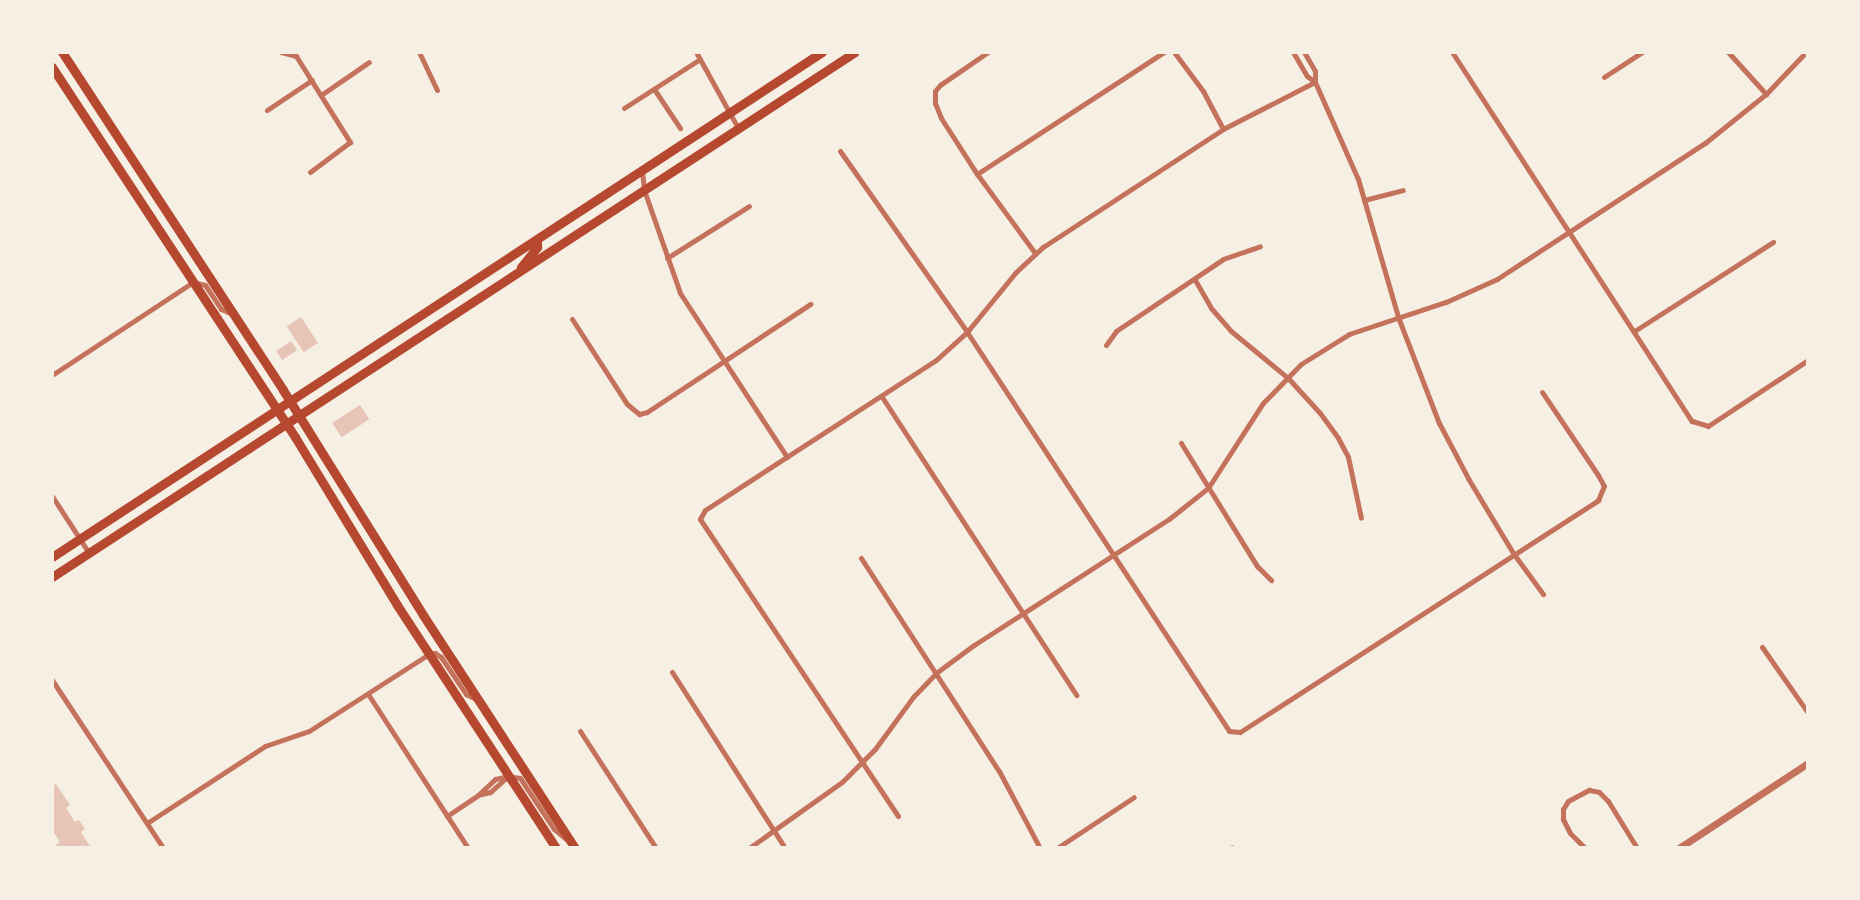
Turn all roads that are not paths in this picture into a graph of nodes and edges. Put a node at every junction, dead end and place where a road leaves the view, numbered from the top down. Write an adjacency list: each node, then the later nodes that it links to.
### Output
1 (62, 52): 50 (main road)
2 (281, 52): 15 (street)
3 (419, 52): 23 (street)
4 (822, 52): 28 (main road)
5 (855, 52): 30 (main road)
6 (988, 52): 35 (street)
7 (1164, 52): 35 (street)
8 (1174, 52): 31 (street)
9 (1293, 52): 21 (street)
10 (1304, 52): 21 (street)
11 (1452, 52): 40 (street)
12 (1642, 52): 19 (street)
13 (1728, 52): 25 (street)
14 (1806, 52): 25 (street)
15 (298, 54): 20 (street)
16 (698, 56): 22 (street); 28 (street)
17 (369, 62): 24 (street)
18 (52, 67): 48 (main road)
19 (1604, 77)
20 (312, 80): 24 (street); 27 (street)
21 (1315, 82): 31 (street); 38 (street)
22 (654, 89): 26 (street); 29 (street)
23 (437, 90)
24 (321, 94): 34 (street)
25 (1766, 94): 40 (street)
26 (624, 108)
27 (267, 110)
28 (729, 113): 30 (street); 33 (main road)
29 (680, 128)
30 (738, 128): 36 (main road)
31 (1223, 129): 44 (street)
32 (840, 151): 54 (street)
33 (642, 171): 36 (street); 41 (main road)
34 (310, 172)
35 (977, 174): 44 (street)
36 (644, 190): 45 (street); 46 (main road)
37 (1403, 190): 38 (street)
38 (1364, 200): 51 (street)
39 (749, 206): 45 (street)
40 (1571, 232): 51 (street); 53 (street)
41 (537, 240): 46 (main road); 62 (main road)
42 (1773, 242): 53 (street)
43 (1260, 246): 47 (street)
44 (1035, 253): 54 (street)
45 (667, 258): 57 (street)
46 (519, 272): 64 (main road)
47 (1195, 280): 55 (street); 59 (street)
48 (193, 282): 50 (street); 58 (street); 63 (main road)
49 (810, 304): 57 (street)
50 (234, 315): 62 (main road)
51 (1398, 317): 59 (street); 72 (street)
52 (572, 319): 57 (street)
53 (1636, 330): 56 (street)
54 (967, 331): 61 (street); 74 (street)
55 (1106, 345)
56 (1808, 360)
57 (725, 361): 67 (street)
58 (52, 375)
59 (1288, 378): 68 (street); 70 (street)
60 (1542, 392): 72 (street)
61 (882, 397): 67 (street); 80 (street)
62 (291, 402): 63 (main road); 64 (main road)
63 (278, 411): 65 (main road); 71 (main road)
64 (300, 416): 65 (main road); 88 (main road)
65 (287, 425): 73 (main road); 82 (main road)
66 (1181, 443): 68 (street)
67 (787, 457): 91 (street)
68 (1208, 488): 74 (street); 78 (street)
69 (52, 496): 71 (street)
70 (1361, 518)
71 (80, 539): 73 (street); 75 (main road)
72 (1513, 552): 74 (street); 79 (street)
73 (89, 553): 77 (main road)
74 (1114, 555): 80 (street)
75 (52, 557)
76 (861, 558): 84 (street)
77 (52, 577)
78 (1271, 580)
79 (1543, 594)
80 (1024, 613): 84 (street); 87 (street)
81 (1762, 647): 89 (street)
82 (429, 654): 86 (street); 88 (street); 93 (main road)
83 (672, 672): 98 (street)
84 (936, 673): 91 (street); 106 (street)
85 (52, 680): 97 (street)
86 (368, 694): 95 (street); 97 (street)
87 (1076, 695)
88 (479, 700): 99 (main road)
89 (1808, 713)
90 (580, 731): 103 (street)
91 (863, 762): 96 (street); 98 (street)
92 (1808, 763): 110 (street)
93 (508, 776): 95 (street); 99 (street); 102 (main road)
94 (1133, 797): 107 (street)
95 (447, 816): 101 (street)
96 (898, 816)
97 (146, 823): 100 (street)
98 (775, 831): 104 (street); 105 (street)
99 (574, 846)
100 (163, 848)
101 (468, 848)
102 (556, 848)
103 (656, 848)
104 (749, 848)
105 (785, 848)
106 (1040, 848)
107 (1057, 848)
108 (1585, 848): 109 (street)
109 (1637, 848)
110 (1679, 848)

